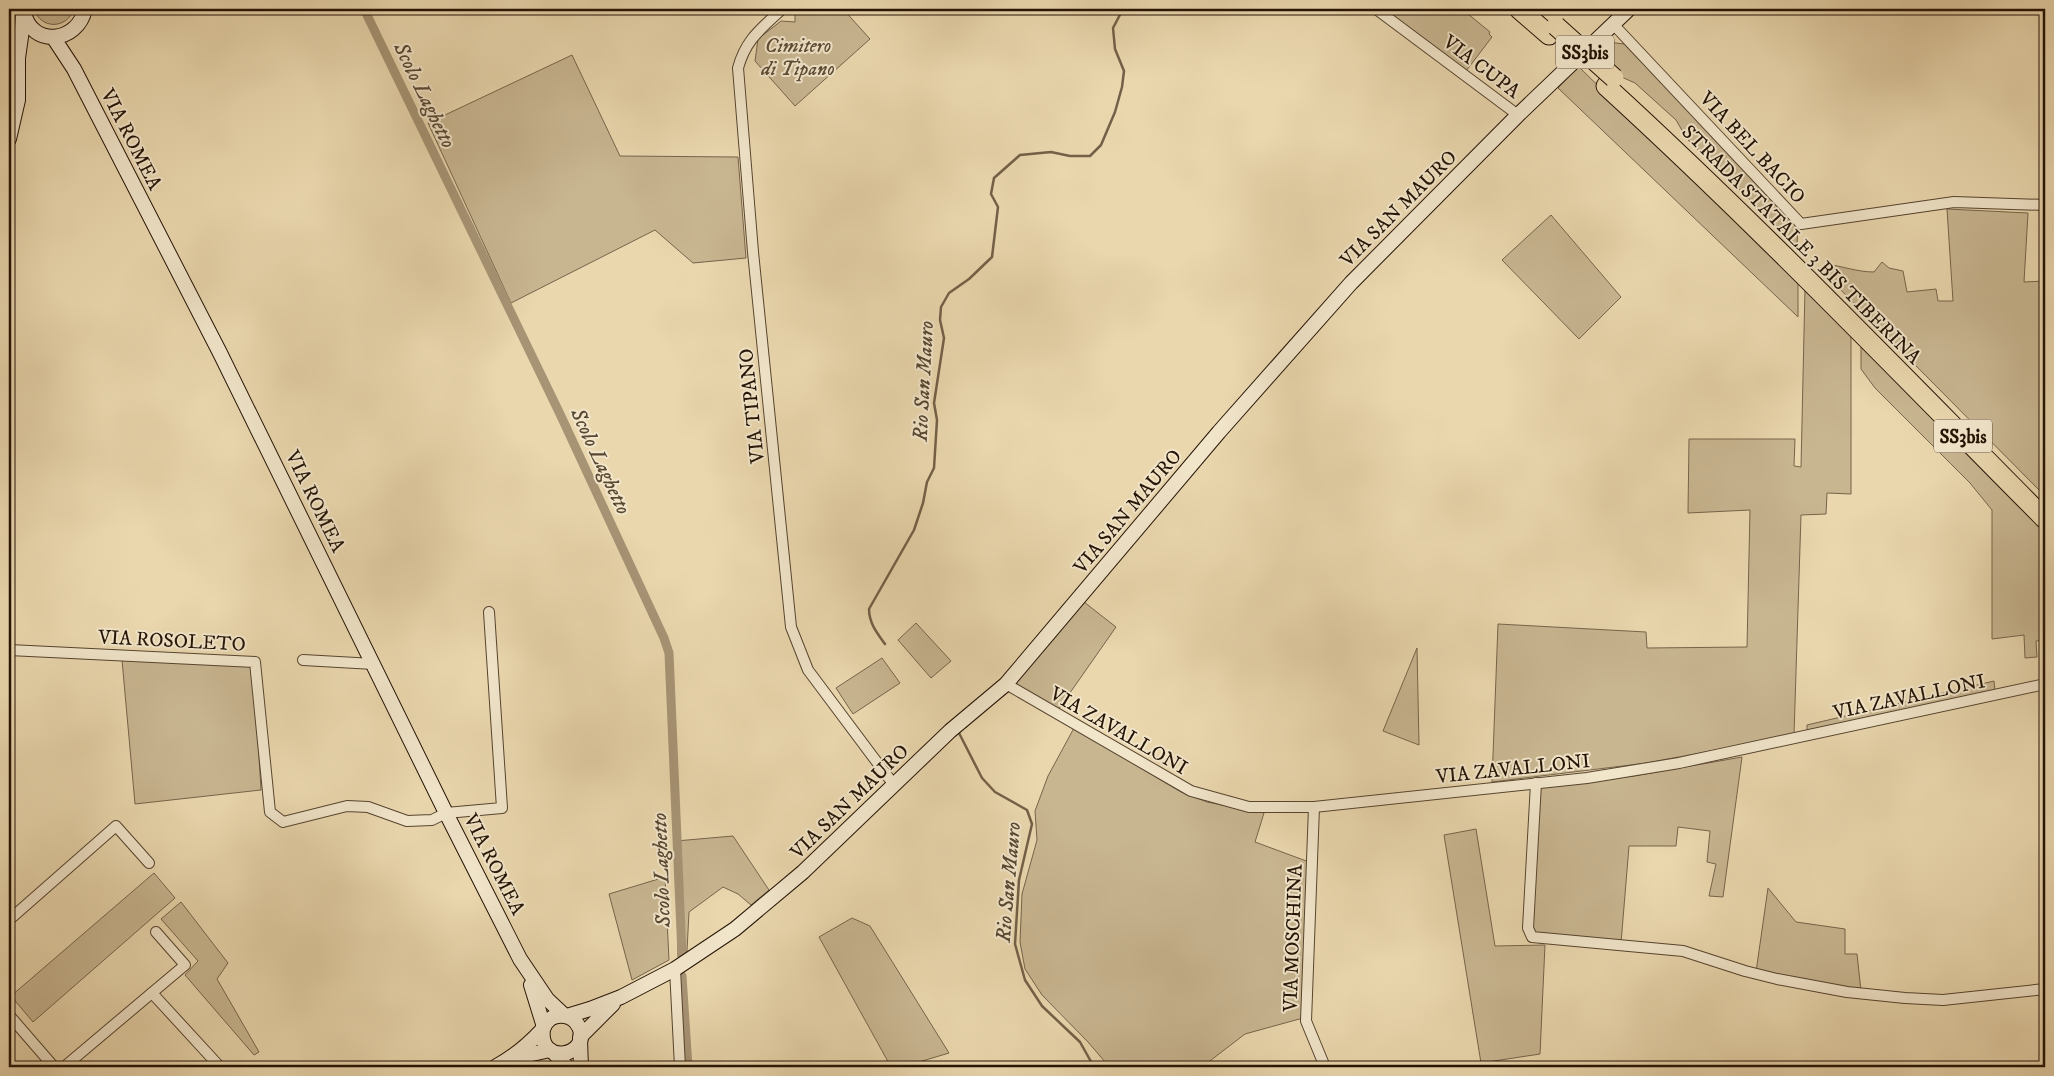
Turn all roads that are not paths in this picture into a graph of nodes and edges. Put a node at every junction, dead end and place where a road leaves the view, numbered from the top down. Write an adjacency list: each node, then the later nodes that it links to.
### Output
1 (23, 9): 11 (main road, VIA ROMEA); 12 (main road)
2 (85, 9): 10 (main road)
3 (782, 9): 27 (street, VIA TIPANO)
4 (1376, 9): 14 (street, VIA CUPA)
5 (1520, 9): 9 (highway, STRADA STATALE 3 BIS TIBERINA / SS3bis)
6 (1536, 9): 9 (highway, STRADA STATALE 3 BIS TIBERINA / SS3bis)
7 (1629, 9): 8 (main road, VIA SAN MAURO)
8 (1613, 24): 14 (main road, VIA SAN MAURO); 16 (street, VIA BEL BACIO)
9 (1552, 30): 17 (highway, STRADA STATALE 3 BIS TIBERINA / SS3bis, bridge)
10 (71, 33): 11 (main road); 13 (main road, VIA ROMEA)
11 (49, 36): 12 (main road); 13 (main road, VIA ROMEA)
12 (18, 58): 15 (main road)
13 (70, 63): 23 (main road, VIA ROMEA)
14 (1518, 115): 24 (main road, VIA SAN MAURO)
15 (9, 139)
16 (2045, 205)
17 (1884, 348): 18 (highway, STRADA STATALE 3 BIS TIBERINA / SS3bis); 19 (highway, STRADA STATALE 3 BIS TIBERINA / SS3bis)
18 (2045, 504)
19 (2045, 519)
20 (489, 612): 29 (street, VIA ROSOLETO)
21 (9, 650): 29 (street, VIA ROSOLETO)
22 (303, 660): 23 (street)
23 (374, 664): 29 (main road, VIA ROMEA)
24 (1006, 684): 27 (main road, VIA SAN MAURO); 28 (street, VIA ZAVALLONI)
25 (2045, 684): 26 (street, VIA ZAVALLONI)
26 (1536, 783): 28 (street, VIA ZAVALLONI); 35 (street)
27 (894, 785): 34 (main road, VIA SAN MAURO)
28 (1314, 807): 50 (street, VIA MOSCHINA)
29 (446, 813): 33 (main road, VIA ROMEA)
30 (148, 864): 31 (street)
31 (9, 920)
32 (156, 932): 36 (street)
33 (520, 959): 39 (main road, VIA ROMEA); 40 (main road, VIA ROMEA)
34 (675, 969): 37 (main road, VIA SAN MAURO); 49 (street)
35 (2045, 989)
36 (152, 992): 45 (street); 46 (street)
37 (622, 997): 39 (main road, VIA SAN MAURO); 41 (main road, VIA SAN MAURO)
38 (9, 1015): 44 (street)
39 (565, 1016): 40 (main road); 41 (main road)
40 (543, 1028): 42 (main road); 43 (main road)
41 (580, 1038): 42 (main road); 48 (main road)
42 (552, 1051): 43 (main road); 47 (main road)
43 (501, 1064)
44 (54, 1067)
45 (64, 1067)
46 (220, 1067)
47 (567, 1067)
48 (581, 1067)
49 (680, 1067)
50 (1325, 1067)

